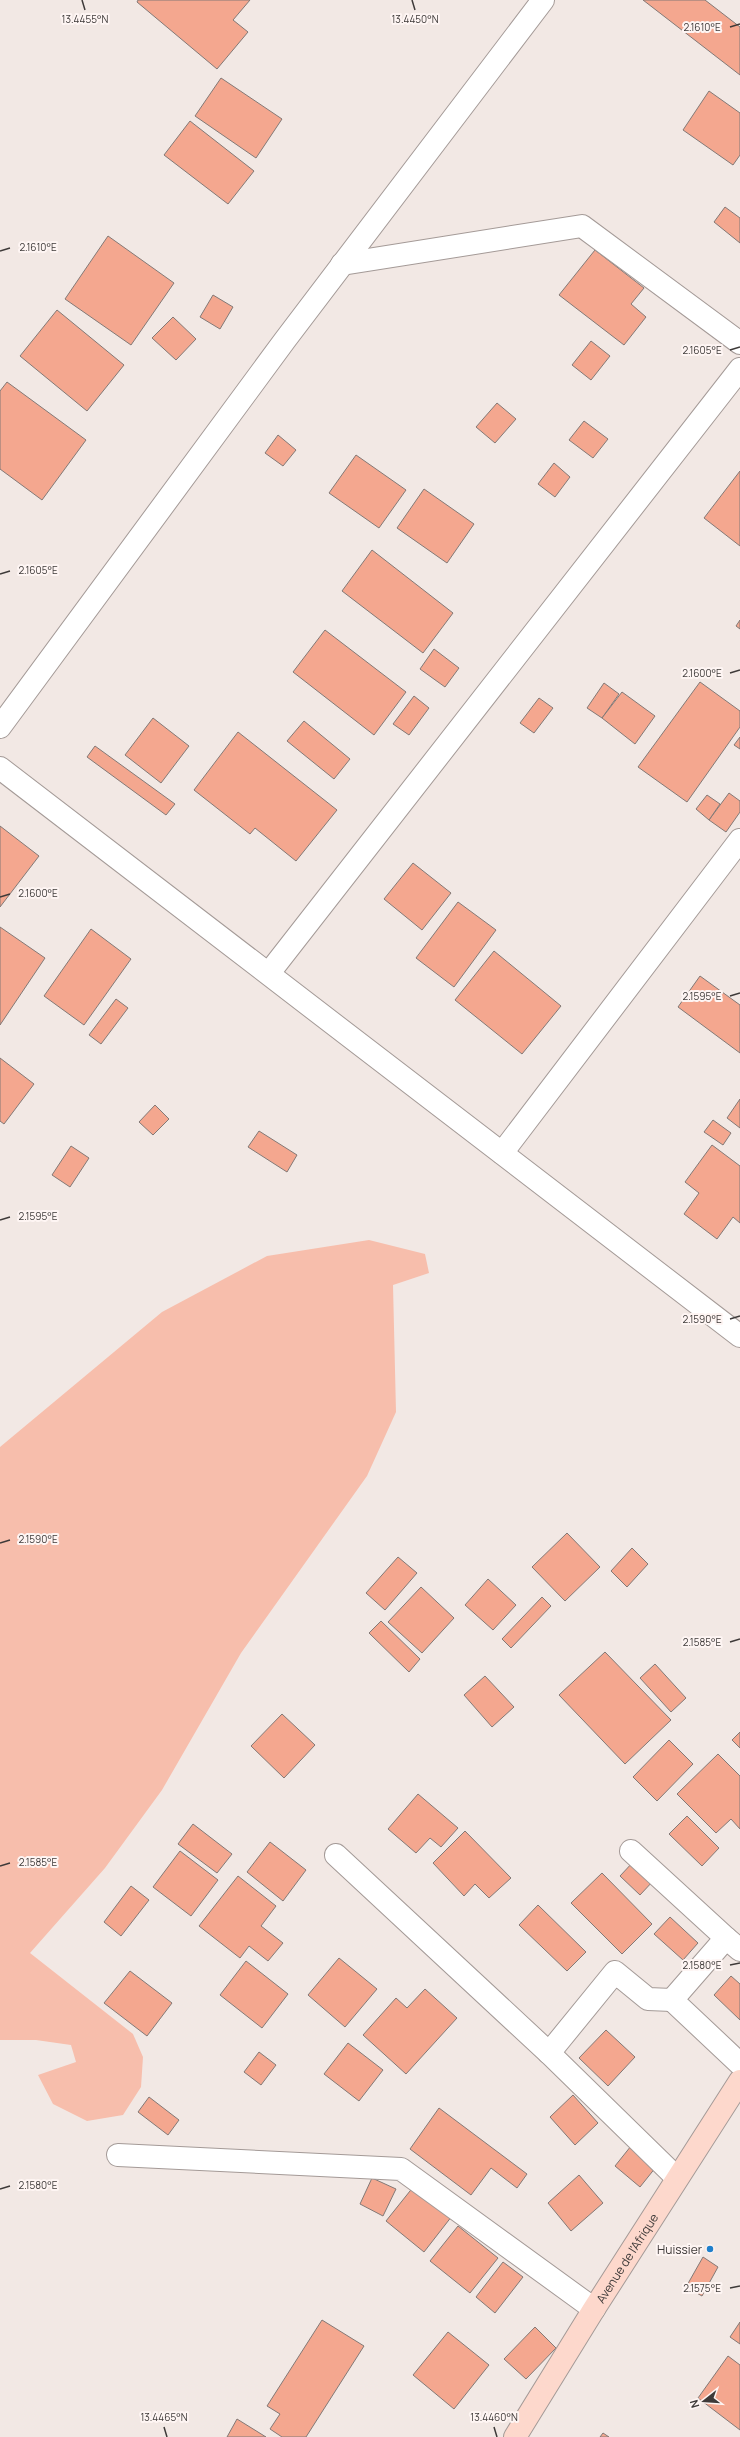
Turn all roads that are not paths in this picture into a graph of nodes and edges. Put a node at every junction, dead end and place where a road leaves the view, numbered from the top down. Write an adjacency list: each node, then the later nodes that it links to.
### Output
1 (543, 0): 2 (street)
2 (342, 264): 3 (street); 5 (street)
3 (740, 343)
4 (740, 369): 8 (street)
5 (0, 727)
6 (0, 768): 8 (street)
7 (740, 840): 9 (street)
8 (269, 973): 9 (street)
9 (502, 1153): 10 (street)
10 (740, 1336)
11 (631, 1851): 13 (street)
12 (336, 1855): 15 (street)
13 (733, 1944): 14 (street)
14 (672, 2000): 15 (street); 16 (street)
15 (549, 2052): 19 (street)
16 (740, 2064)
17 (740, 2081): 19 (main road, Avenue de l'Afrique)
18 (118, 2155): 20 (street)
19 (677, 2178): 20 (main road, Avenue de l'Afrique)
20 (594, 2309): 21 (main road, Avenue de l'Afrique)
21 (515, 2437)

